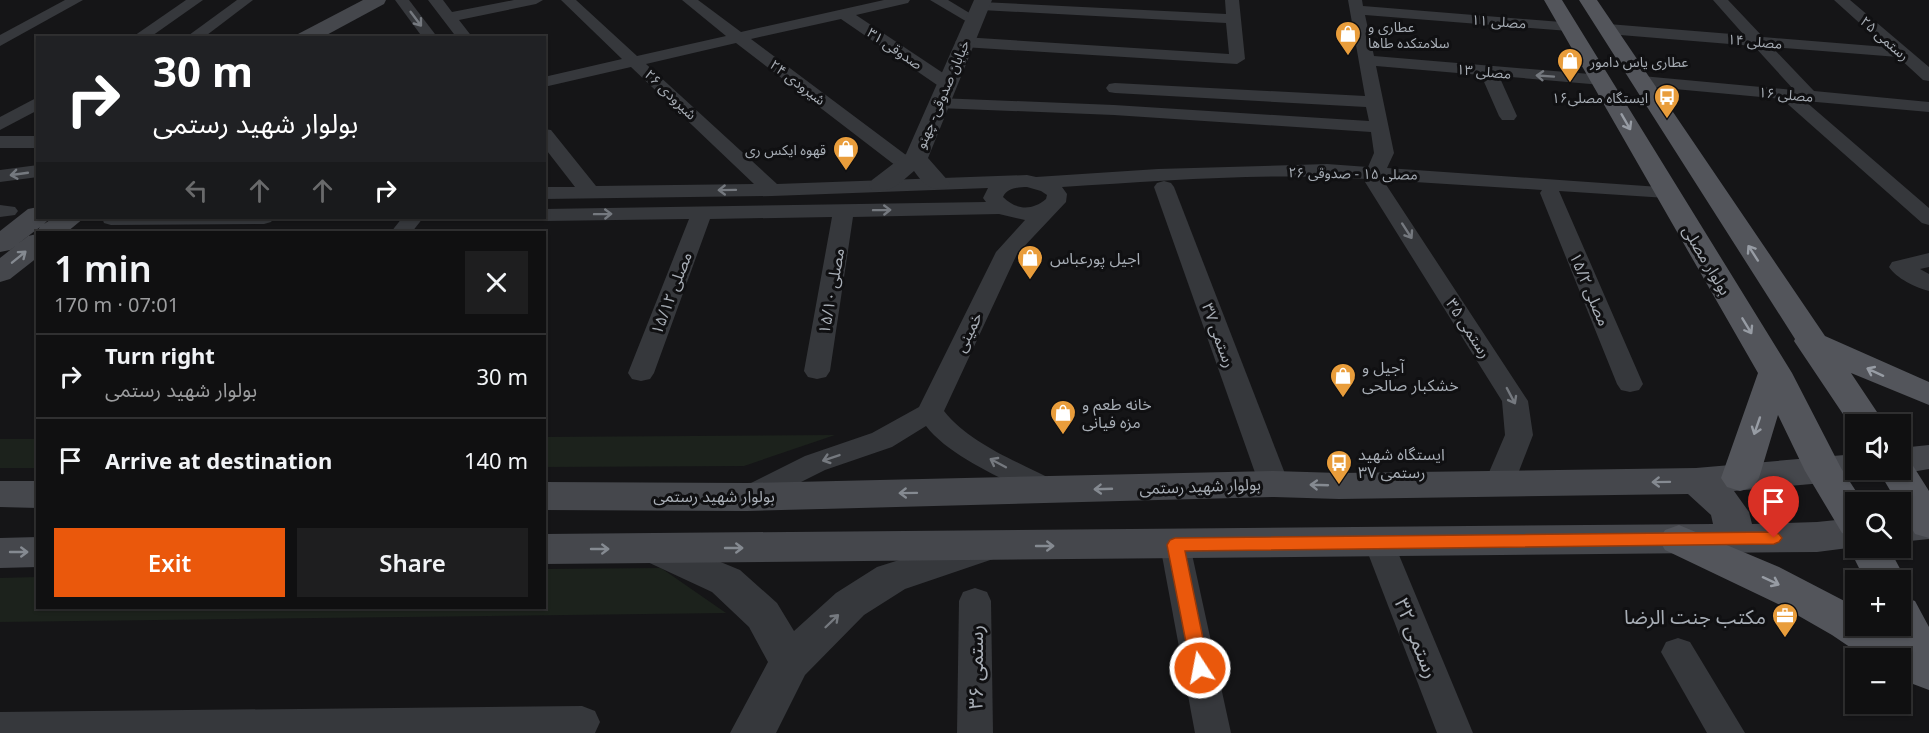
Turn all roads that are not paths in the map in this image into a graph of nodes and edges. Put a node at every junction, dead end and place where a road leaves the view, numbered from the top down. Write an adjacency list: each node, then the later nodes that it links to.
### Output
1 (76, 0): 31 (street)
2 (196, 0): 24 (street)
3 (246, 0): 25 (street)
4 (377, 0): 26 (main road)
5 (402, 0): 27 (main road); 28 (street, one-way to 28)
6 (435, 0): 20 (street)
7 (536, 0): 20 (street)
8 (568, 0): 36 (street, شیرودی ۲۶)
9 (689, 0): 30 (street, شیرودی ۲۴)
10 (903, 0): 19 (street)
11 (937, 0): 18 (street)
12 (1232, 0): 21 (street)
13 (1553, 0): 22 (main road, بولوار مصلی)
14 (1588, 0): 23 (main road)
15 (1720, 0): 32 (street)
16 (1841, 0): 34 (street, رستمی ۲۵)
17 (1356, 5): 22 (street, مصلی ۱۱); 35 (street)
18 (979, 8): 21 (street); 33 (street, خیابان صدوقی- چهنو)
19 (844, 14): 30 (street); 42 (street, صدوقی ۳۱)
20 (449, 17): 29 (street)
21 (1234, 20): 33 (street)
22 (1569, 26): 39 (main road, بولوار مصلی)
23 (1608, 29): 32 (street, مصلی ۱۴); 40 (main road)
24 (141, 36)
25 (195, 36)
26 (309, 36)
27 (336, 36)
28 (429, 36)
29 (464, 36)
30 (740, 37): 36 (street); 56 (street, شیرودی ۲۴)
31 (0, 41)
32 (1758, 41): 34 (street, مصلی ۱۴); 45 (street)
33 (963, 42): 42 (street, خیابان صدوقی- چهنو)
34 (1902, 53): 38 (street, رستمی ۲۵)
35 (1366, 60): 37 (street, مصلی ۱۳); 46 (street)
36 (636, 61): 41 (street); 66 (street, شیرودی ۲۶)
37 (1488, 71): 39 (street, مصلی ۱۳, one-way to 37); 50 (street)
38 (1929, 76)
39 (1602, 80): 71 (main road, بولوار مصلی, one-way to 71)
40 (1642, 81): 44 (street, مصلی ۱۶); 70 (main road)
41 (546, 82)
42 (946, 83): 48 (street, خیابان صدوقی- چهنو)
43 (1115, 88): 46 (street)
44 (1786, 94): 45 (street, مصلی ۱۶); 80 (street)
45 (1809, 96): 49 (street, مصلی ۱۶)
46 (1374, 102): 52 (street)
47 (36, 103): 51 (street)
48 (938, 103): 52 (street); 56 (street, خیابان صدوقی- چهنو)
49 (1929, 107)
50 (1508, 116)
51 (0, 125)
52 (1380, 127): 59 (street)
53 (546, 137): 68 (street)
54 (0, 142): 55 (street)
55 (36, 142)
56 (912, 161): 61 (street, خیابان صدوقی- چهنو); 63 (street)
57 (36, 171): 58 (street, one-way to 58)
58 (0, 176)
59 (1375, 177): 62 (street, مصلی ۱۵ - صدوقی ۲۶); 64 (street, مصلی ۱۵ - صدوقی ۲۶); 69 (street, مصلی ۱۵ - صدوقی ۲۶); 71 (street, مصلی ۱۵ - صدوقی ۲۶); 105 (street, رستمی ۳۵, one-way to 105)
60 (1016, 182): 61 (street, مصلی ۱۵ - صدوقی ۲۶); 62 (street, مصلی ۱۵ - صدوقی ۲۶); 73 (street)
61 (938, 183): 63 (street, مصلی ۱۵ - صدوقی ۲۶)
62 (1038, 183): 72 (street)
63 (881, 185): 65 (street, مصلی ۱۵ - صدوقی ۲۶)
64 (1164, 187): 72 (street, مصلی ۱۵ - صدوقی ۲۶); 104 (street, رستمی ۳۷)
65 (814, 189): 66 (street, مصلی ۱۵ - صدوقی ۲۶); 75 (street)
66 (772, 190): 68 (street, مصلی ۱۵ - صدوقی ۲۶, one-way to 68)
67 (546, 192): 68 (street, مصلی ۱۵ - صدوقی ۲۶)
68 (590, 192)
69 (1550, 194): 71 (street, مصلی ۱۵ - صدوقی ۲۶); 94 (street, مصلی ۱۵/۲)
70 (1715, 194): 71 (main road); 90 (main road, one-way to 70)
71 (1670, 197): 93 (main road, بولوار مصلی, one-way to 93)
72 (1052, 206): 73 (street, مصلی ۱۵ - صدوقی ۲۶); 86 (street)
73 (1003, 208): 74 (street, مصلی ۱۵ - صدوقی ۲۶, one-way to 73); 86 (street)
74 (844, 210): 75 (street, مصلی ۱۵ - صدوقی ۲۶); 91 (street, مصلی ۱۵/۱۰)
75 (812, 211): 76 (street, مصلی ۱۵ - صدوقی ۲۶)
76 (702, 213): 81 (street, مصلی ۱۵ - صدوقی ۲۶, one-way to 76); 92 (street, مصلی ۱۵/۱۲)
77 (36, 217): 84 (main road)
78 (69, 219): 82 (main road)
79 (412, 219): 83 (street)
80 (1929, 219)
81 (546, 221)
82 (51, 231)
83 (402, 231)
84 (0, 244)
85 (36, 244): 88 (main road, one-way to 85)
86 (1007, 252): 96 (street, خمینی)
87 (1929, 260): 89 (street)
88 (0, 273)
89 (1929, 284)
90 (1809, 340): 95 (main road, one-way to 90); 97 (main road)
91 (817, 371)
92 (641, 373)
93 (1775, 374): 100 (main road, بولوار مصلی); 101 (main road, one-way to 101)
94 (1630, 384)
95 (1929, 394)
96 (930, 412): 106 (street, one-way to 96); 111 (street, one-way to 111)
97 (1860, 414)
98 (1929, 457): 99 (main road)
99 (1911, 459)
100 (1840, 469): 101 (main road, بولوار شهید رستمی); 107 (main road, بولوار مصلی)
101 (1740, 478): 103 (main road, بولوار شهید رستمی)
102 (1903, 480): 112 (main road)
103 (1696, 481): 105 (main road, بولوار شهید رستمی, one-way to 105); 115 (main road)
104 (1274, 484): 105 (main road, بولوار شهید رستمی, one-way to 104); 106 (main road, بولوار شهید رستمی, one-way to 106)
105 (1499, 484)
106 (1049, 490): 111 (main road, بولوار شهید رستمی, one-way to 111)
107 (1847, 492)
108 (0, 495): 109 (main road)
109 (36, 495)
110 (546, 496): 111 (main road, بولوار شهید رستمی)
111 (747, 496)
112 (1929, 525): 113 (main road)
113 (1911, 527)
114 (1845, 533): 115 (main road)
115 (1731, 539): 116 (main road)
116 (1679, 540): 117 (main road); 126 (main road, one-way to 126)
117 (1379, 543): 118 (main road); 139 (street, رستمی ۳۲)
118 (1175, 545): 119 (main road, one-way to 118); 138 (street)
119 (986, 546): 121 (main road, one-way to 119); 128 (street, one-way to 119)
120 (546, 549): 121 (main road, one-way to 121)
121 (655, 549): 128 (street)
122 (36, 552): 123 (main road, one-way to 122)
123 (0, 553)
124 (975, 601): 137 (street, رستمی ۳۶)
125 (1911, 635): 130 (main road)
126 (1882, 648)
127 (1678, 652): 140 (street)
128 (790, 662): 136 (street)
129 (1911, 669): 131 (main road)
130 (1929, 671)
131 (1929, 683)
132 (582, 722): 135 (street)
133 (0, 728): 134 (street)
134 (112, 729): 135 (street)
135 (386, 729)
136 (753, 733)
137 (975, 733)
138 (1213, 733)
139 (1455, 733)
140 (1727, 733)

